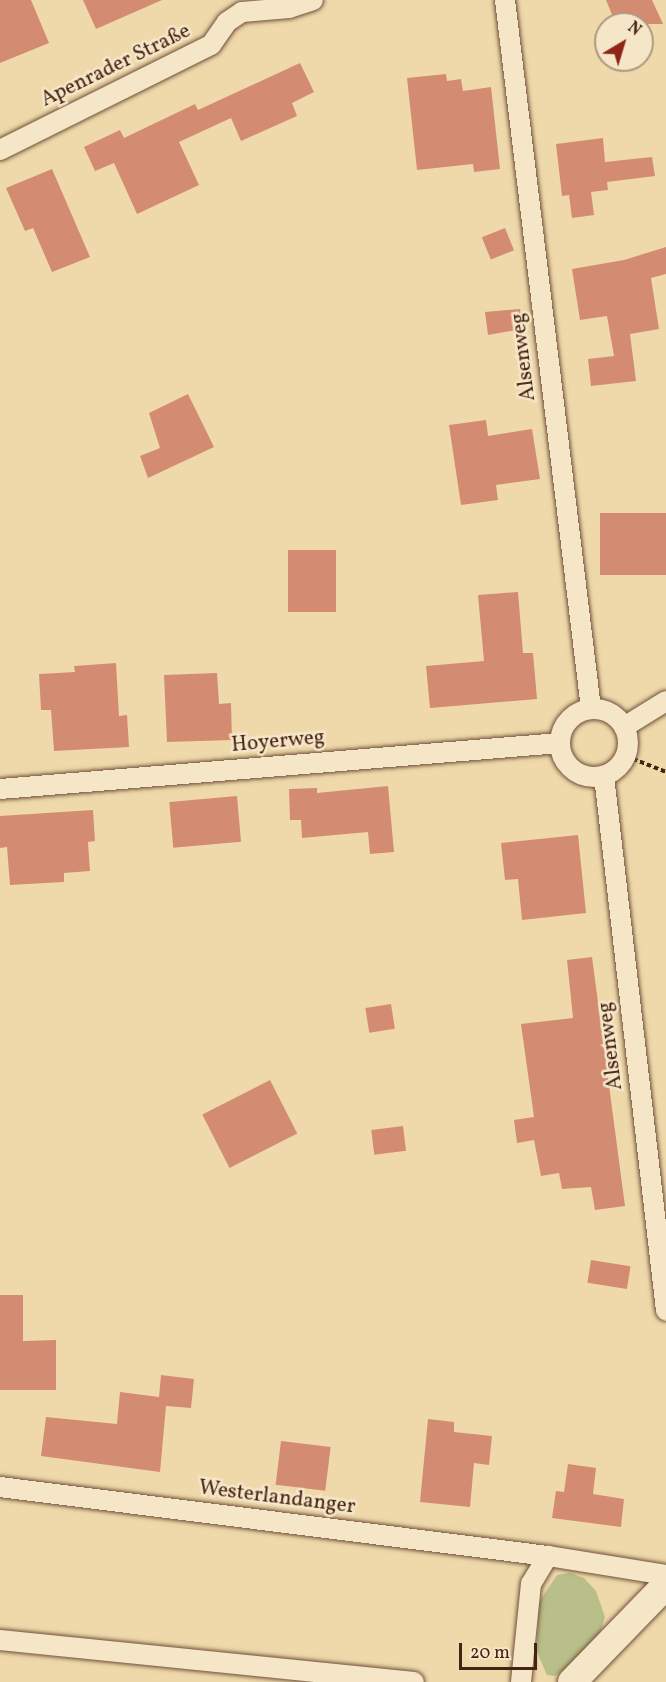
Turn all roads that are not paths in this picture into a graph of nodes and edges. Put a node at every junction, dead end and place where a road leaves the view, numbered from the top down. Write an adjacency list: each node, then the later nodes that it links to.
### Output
1 (313, 0): 3 (street, Apenrader Straße)
2 (505, 0): 5 (street, Alsenweg)
3 (0, 150)
4 (666, 701): 6 (street)
5 (591, 709): 6 (street); 7 (street)
6 (624, 727): 8 (street)
7 (560, 743): 8 (street); 9 (street, Hoyerweg)
8 (604, 776): 10 (street, Alsenweg)
9 (0, 789)
10 (666, 1310)
11 (0, 1488): 12 (street, Westerlandanger)
12 (548, 1556): 13 (street, Westerlandanger); 17 (street)
13 (666, 1575)
14 (666, 1585): 18 (street)
15 (0, 1640): 16 (street)
16 (414, 1682)
17 (521, 1682)
18 (572, 1682)

